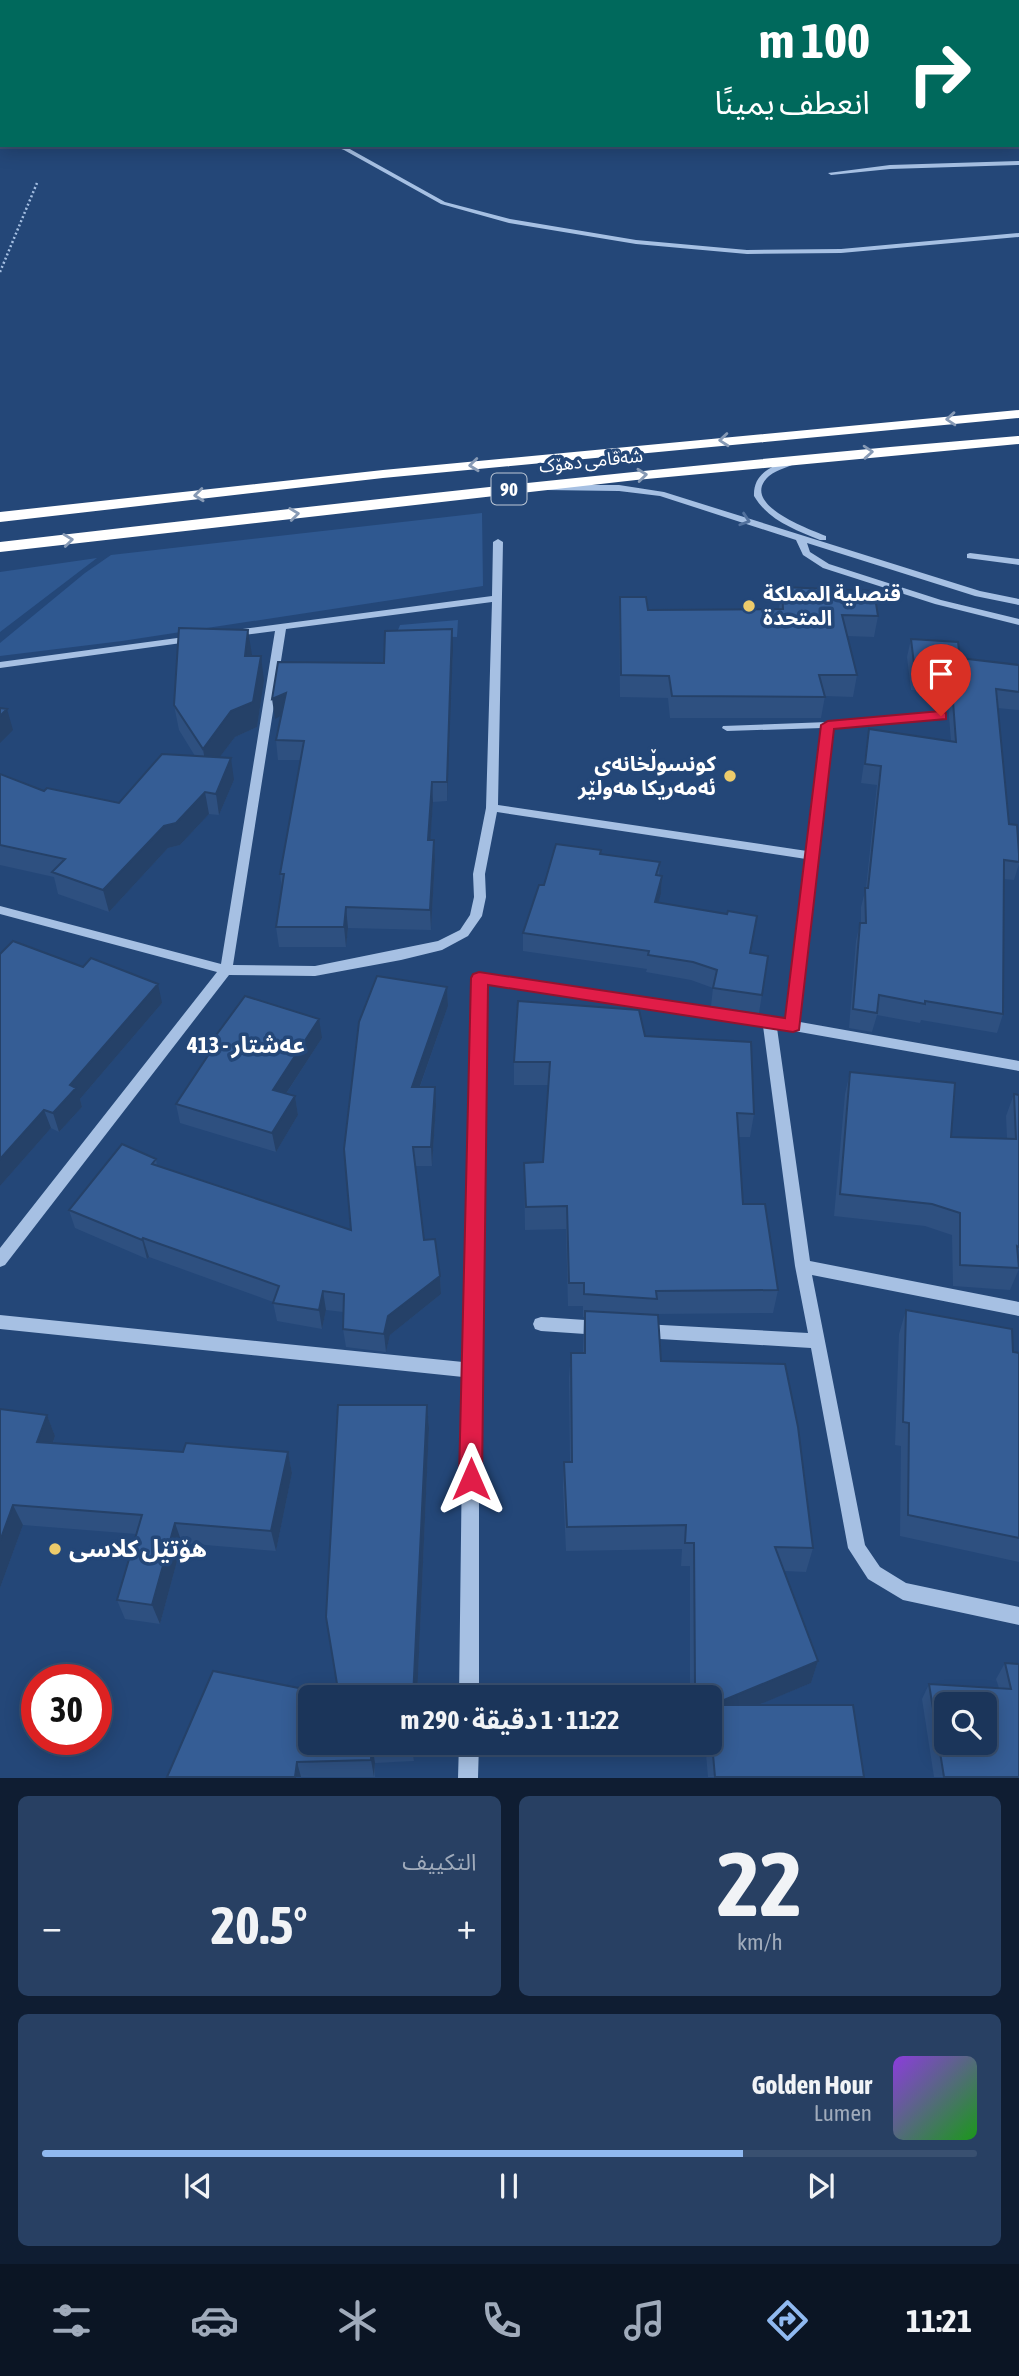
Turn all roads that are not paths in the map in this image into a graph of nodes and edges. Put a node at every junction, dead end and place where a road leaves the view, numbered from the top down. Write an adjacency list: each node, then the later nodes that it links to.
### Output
1 (340, 147): 4 (street)
2 (1019, 163): 3 (street)
3 (831, 173)
4 (1019, 235)
5 (1019, 414): 9 (highway, شەقامی دهۆک / 90, one-way to 9)
6 (1019, 440): 7 (highway, شەقامی دهۆک / 90, one-way to 6)
7 (839, 454): 8 (highway, شەقامی دهۆک / 90, one-way to 7); 14 (street)
8 (510, 489): 10 (street, one-way to 10); 12 (highway, شەقامی دهۆک / 90, one-way to 8)
9 (0, 517)
10 (800, 538): 14 (street); 18 (street)
11 (498, 542): 16 (street)
12 (0, 547)
13 (970, 556): 15 (street)
14 (874, 562): 17 (street)
15 (1019, 562)
16 (495, 599): 19 (street); 26 (street)
17 (1019, 602)
18 (1019, 622)
19 (281, 627): 20 (street); 29 (street)
20 (226, 634)
21 (198, 638): 22 (street)
22 (0, 665)
23 (941, 716): 24 (street)
24 (828, 725): 25 (street); 27 (street)
25 (727, 728)
26 (492, 808): 27 (street); 29 (street)
27 (812, 856): 31 (street)
28 (3, 915): 29 (street)
29 (226, 970): 33 (street)
30 (769, 1022): 31 (street); 34 (street); 39 (street)
31 (793, 1026): 32 (street)
32 (1019, 1066)
33 (0, 1260)
34 (803, 1266): 35 (street); 38 (street)
35 (1019, 1309)
36 (0, 1322): 39 (street)
37 (541, 1324): 38 (street)
38 (817, 1341): 40 (street)
39 (471, 1370): 41 (street)
40 (1019, 1616)
41 (469, 1685)
42 (469, 1755): 43 (street)
43 (468, 1777)

